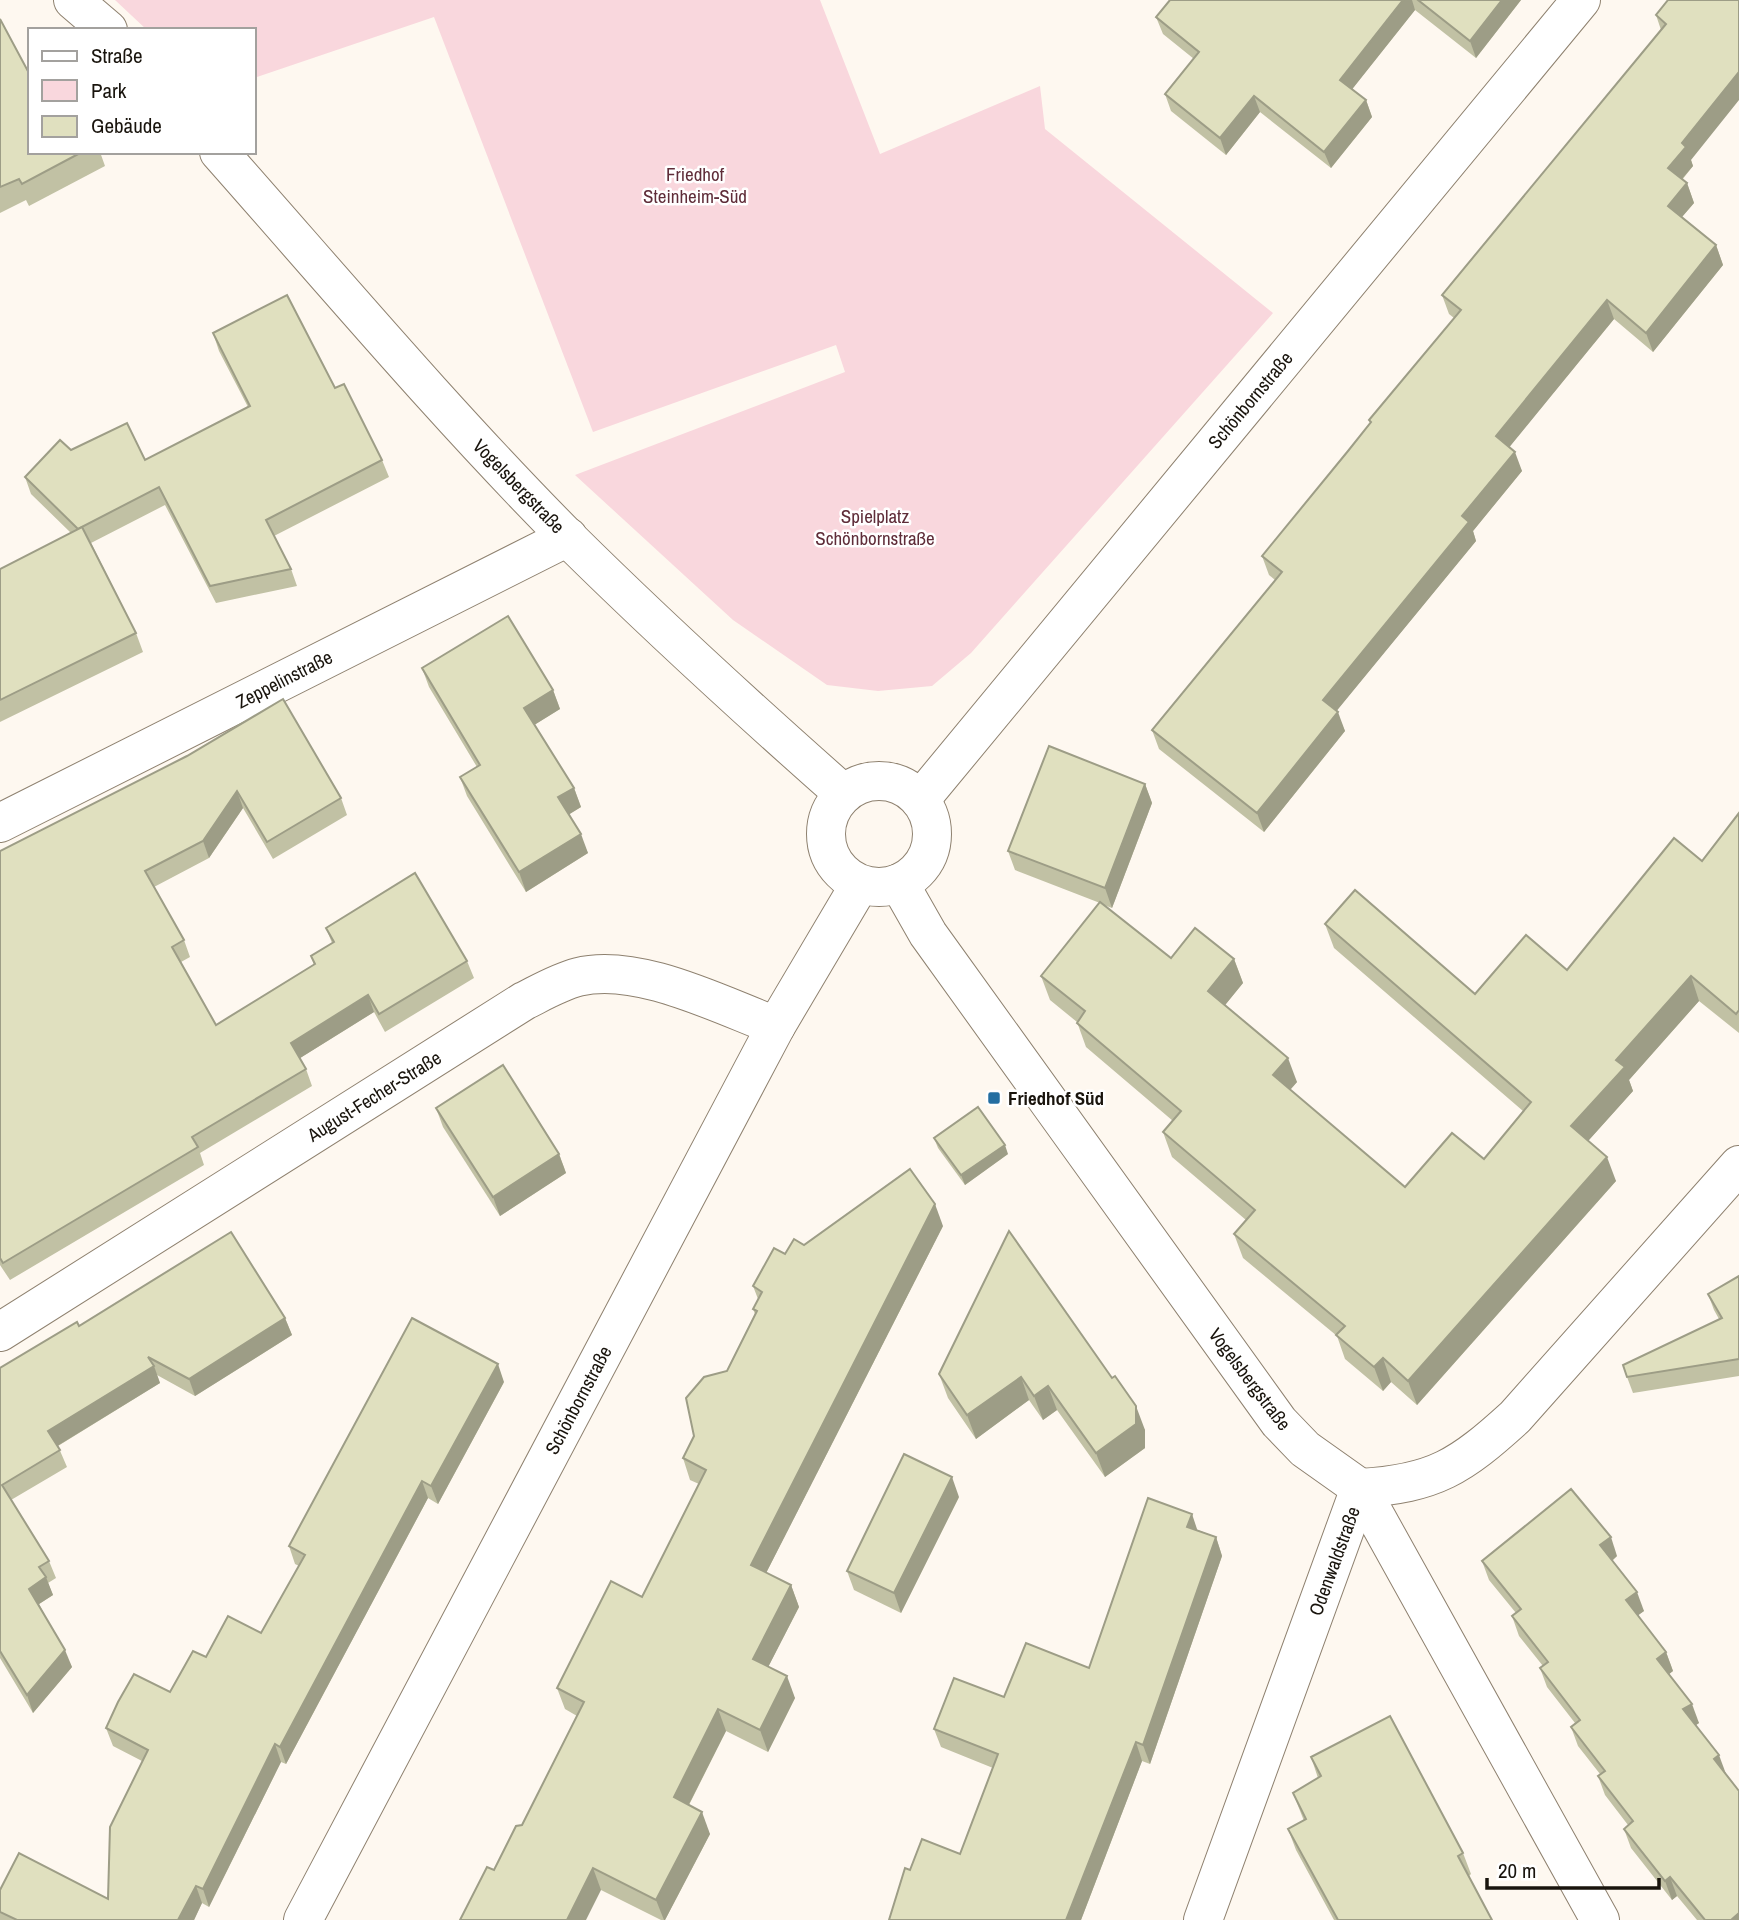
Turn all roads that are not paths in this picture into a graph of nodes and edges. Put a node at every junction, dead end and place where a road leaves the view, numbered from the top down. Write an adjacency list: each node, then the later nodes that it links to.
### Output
1 (72, 0): 3 (street)
2 (1581, 0): 7 (street, Schönbornstraße)
3 (106, 28)
4 (221, 154): 5 (street, Vogelsbergstraße)
5 (568, 537): 6 (street, Vogelsbergstraße); 8 (street, Zeppelinstraße)
6 (844, 794): 7 (street); 10 (street)
7 (920, 800): 9 (street)
8 (0, 822)
9 (899, 883): 10 (street); 14 (street, Vogelsbergstraße)
10 (860, 884): 11 (street, Schönbornstraße)
11 (776, 1026): 13 (street, August-Fecher-Straße); 15 (street, Schönbornstraße)
12 (1739, 1165): 14 (street, Odenwaldstraße)
13 (0, 1332)
14 (1360, 1488): 16 (street, Odenwaldstraße); 17 (street, Vogelsbergstraße)
15 (303, 1920)
16 (1203, 1920)
17 (1600, 1920)

